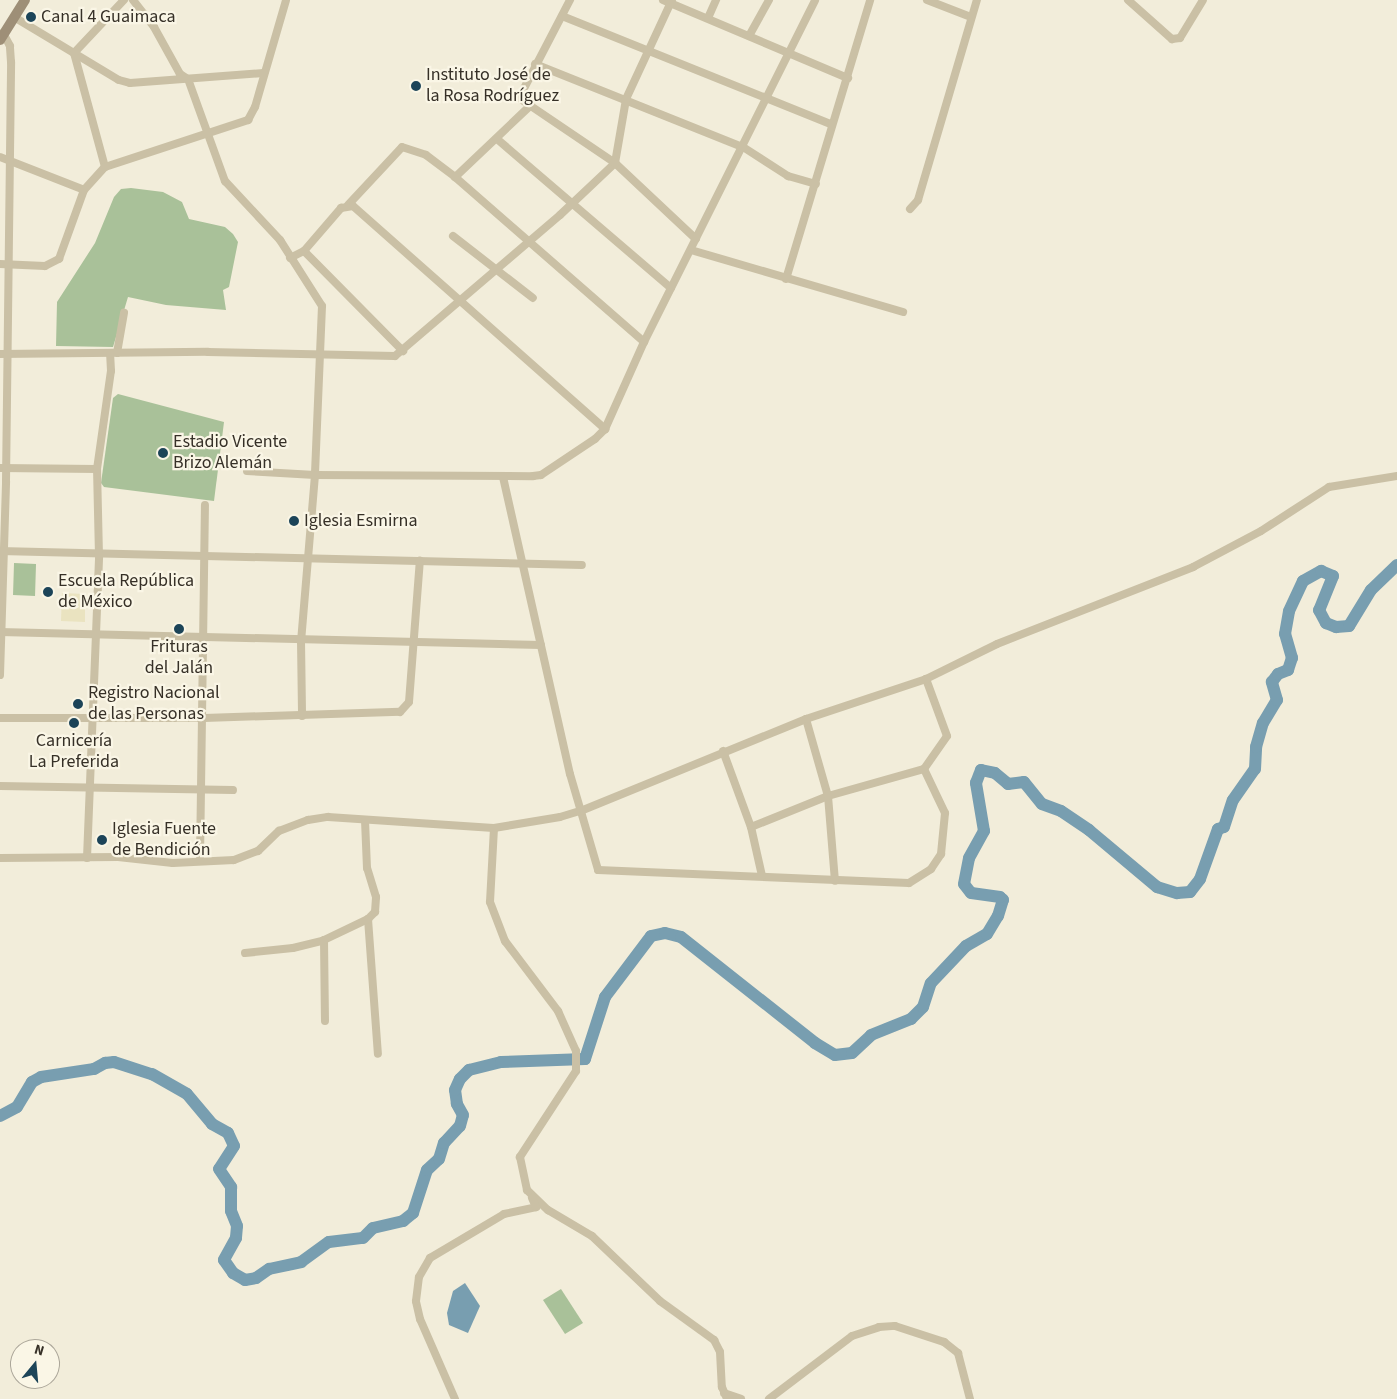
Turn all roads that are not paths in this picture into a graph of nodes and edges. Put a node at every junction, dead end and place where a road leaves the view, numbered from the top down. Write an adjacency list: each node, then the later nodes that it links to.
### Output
1 (25, 0): 16 (main road)
2 (124, 0): 22 (street)
3 (133, 0): 26 (street)
4 (286, 0): 25 (street)
5 (570, 0): 15 (street)
6 (716, 0): 18 (street)
7 (769, 0): 20 (street)
8 (815, 0): 23 (street)
9 (870, 0): 27 (street)
10 (927, 0): 17 (street)
11 (976, 0): 17 (street)
12 (1128, 0): 13 (street)
13 (1203, 0)
14 (669, 1): 18 (street); 21 (street)
15 (562, 16): 21 (street); 24 (street)
16 (14, 17): 19 (main road); 22 (street)
17 (971, 17): 44 (street)
18 (708, 18): 20 (street)
19 (2, 35): 36 (street)
20 (749, 36): 23 (street)
21 (649, 49): 28 (street); 29 (street)
22 (74, 53): 26 (street); 38 (street)
23 (790, 53): 27 (street); 29 (street)
24 (536, 64): 28 (street); 30 (street)
25 (264, 73): 26 (street); 32 (street)
26 (187, 78): 32 (street)
27 (848, 78): 31 (street)
28 (626, 99): 34 (street); 37 (street)
29 (764, 99): 31 (street); 34 (street)
30 (530, 105): 33 (street); 37 (street)
31 (831, 124): 40 (street)
32 (208, 135): 38 (street); 52 (street)
33 (497, 139): 39 (street); 42 (street)
34 (743, 147): 40 (street); 48 (street)
35 (0, 157): 36 (street)
36 (10, 162): 41 (street); 46 (street)
37 (615, 163): 42 (street); 48 (street)
38 (106, 167): 41 (street)
39 (455, 177): 43 (street); 49 (street)
40 (816, 184): 56 (street)
41 (84, 190): 54 (street)
42 (573, 204): 49 (street); 57 (street)
43 (348, 205): 51 (street); 59 (street)
44 (910, 210)
45 (0, 221): 46 (street)
46 (9, 223): 54 (street)
47 (453, 236): 55 (street)
48 (696, 239): 50 (street)
49 (530, 241): 55 (street); 62 (street)
50 (691, 250): 56 (street); 57 (street)
51 (304, 251): 52 (street); 63 (street)
52 (290, 258): 66 (street)
53 (0, 264): 54 (street)
54 (9, 265): 64 (street)
55 (496, 270): 58 (street); 59 (street)
56 (786, 280): 60 (street)
57 (671, 288): 62 (street)
58 (533, 298)
59 (461, 301): 63 (street); 67 (street)
60 (904, 312)
61 (124, 313): 65 (street)
62 (644, 342): 67 (street)
63 (403, 351): 66 (street)
64 (3, 354): 65 (street); 68 (street)
65 (113, 354): 66 (street); 69 (street)
66 (322, 355): 71 (street)
67 (605, 428): 73 (street)
68 (3, 468): 69 (street); 75 (street)
69 (97, 469): 76 (street)
70 (247, 470): 71 (street)
71 (315, 475): 73 (street); 78 (street)
72 (1397, 476): 89 (street)
73 (503, 477): 80 (street)
74 (205, 504): 77 (street)
75 (2, 551): 76 (street); 82 (street)
76 (99, 556): 77 (street); 83 (street)
77 (204, 557): 78 (street); 84 (street)
78 (310, 559): 79 (street); 85 (street)
79 (420, 560): 80 (street); 86 (street)
80 (522, 563): 81 (street); 87 (street)
81 (582, 565)
82 (1, 632): 83 (street); 88 (street)
83 (95, 636): 84 (street); 91 (street)
84 (205, 638): 85 (street); 93 (street)
85 (301, 641): 86 (street); 90 (street)
86 (412, 643): 87 (street); 90 (street)
87 (541, 646): 102 (street)
88 (0, 674)
89 (926, 679): 94 (street); 96 (street)
90 (302, 716): 93 (street)
91 (92, 717): 92 (street); 93 (street); 98 (street)
92 (0, 718)
93 (204, 718): 99 (street)
94 (806, 719): 95 (street); 101 (street)
95 (722, 751): 102 (street); 104 (street)
96 (924, 769): 101 (street); 110 (street)
97 (0, 786): 98 (street)
98 (91, 787): 99 (street); 107 (street)
99 (202, 789): 100 (street); 108 (street)
100 (233, 790)
101 (828, 796): 104 (street); 110 (street)
102 (583, 810): 105 (street); 109 (street)
103 (366, 820): 105 (street); 108 (street); 111 (street)
104 (751, 827): 109 (street)
105 (494, 828): 116 (street)
106 (0, 858): 107 (street)
107 (87, 858): 108 (street)
108 (200, 860)
109 (762, 876): 110 (street)
110 (835, 881)
111 (368, 919): 112 (street); 115 (street)
112 (324, 940): 113 (street); 114 (street)
113 (245, 953)
114 (325, 1021)
115 (378, 1054)
116 (527, 1190): 117 (street); 118 (street)
117 (726, 1396): 119 (street)
118 (455, 1399)
119 (741, 1399)
120 (769, 1399): 121 (street)
121 (970, 1399)

